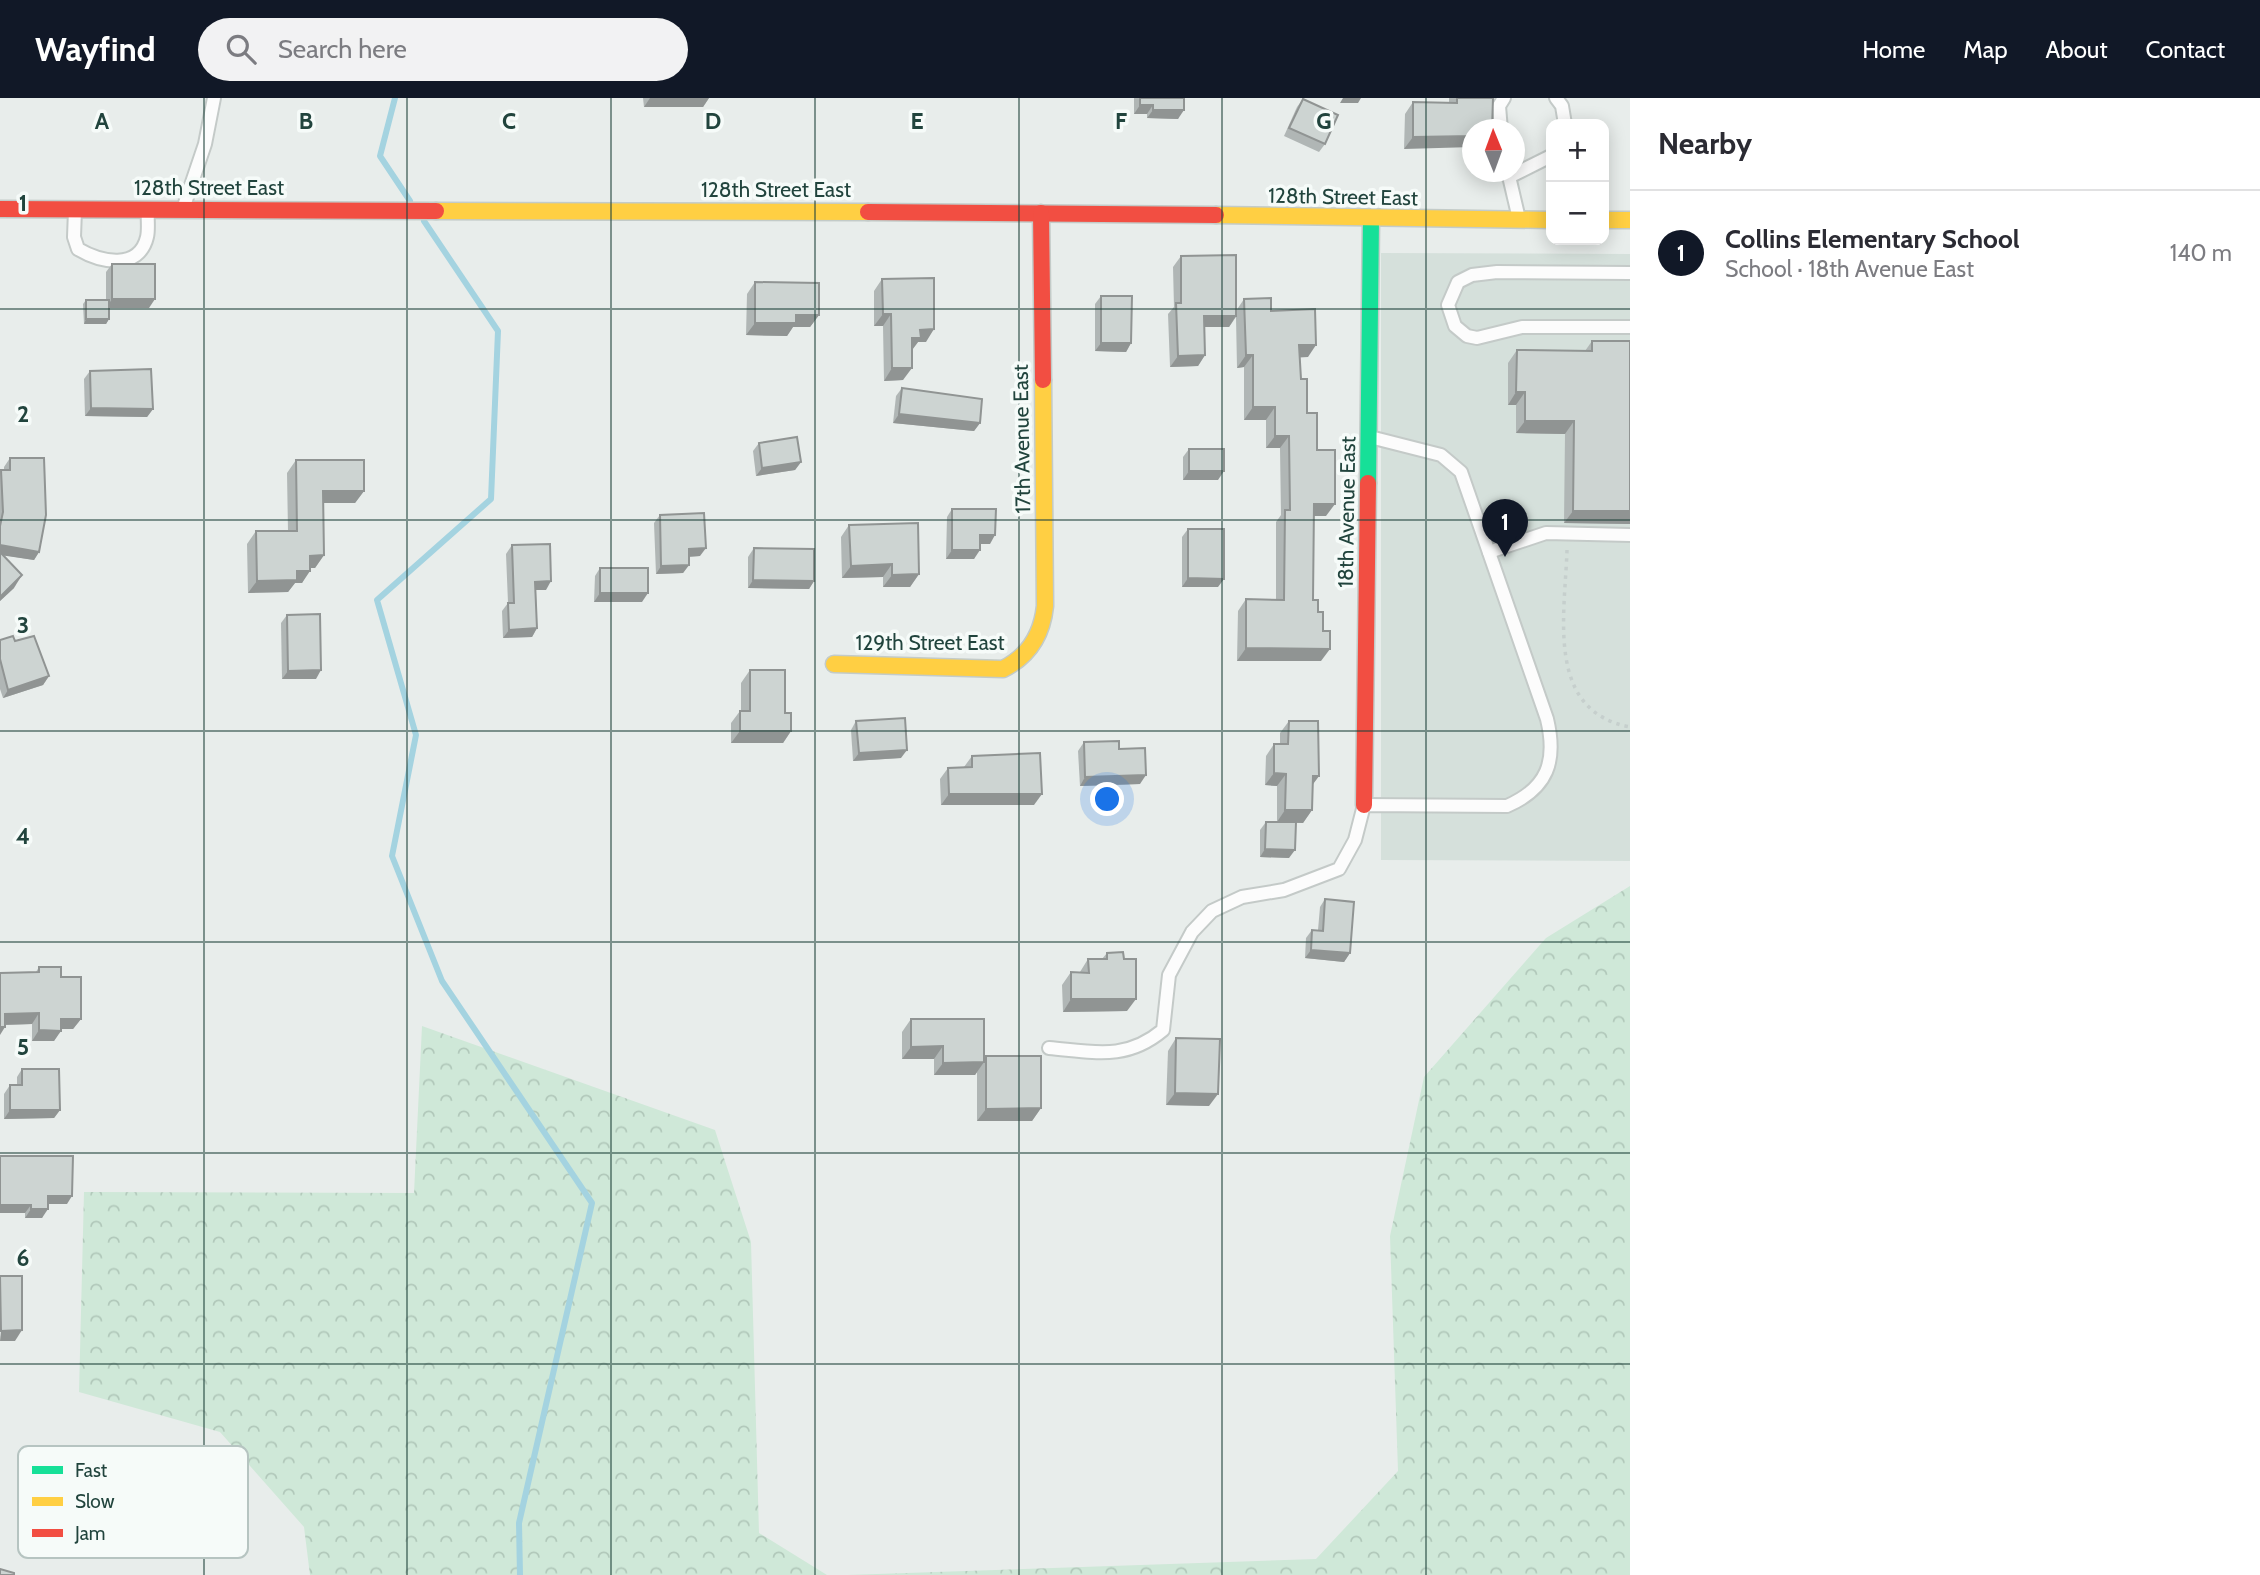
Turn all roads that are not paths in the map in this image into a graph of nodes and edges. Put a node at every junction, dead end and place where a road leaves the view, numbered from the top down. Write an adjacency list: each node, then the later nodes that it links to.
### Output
1 (214, 98): 12 (lane)
2 (1504, 98): 4 (lane)
3 (1556, 98): 5 (lane)
4 (1500, 119)
5 (1564, 119)
6 (1546, 158): 7 (lane)
7 (1525, 167)
8 (1511, 182): 15 (lane)
9 (0, 209): 10 (street, 128th Street East)
10 (75, 209): 11 (street, 128th Street East); 11 (lane)
11 (148, 209): 12 (street, 128th Street East)
12 (183, 209): 13 (street, 128th Street East)
13 (1041, 213): 14 (street, 128th Street East); 24 (street, 17th Avenue East)
14 (1371, 219): 15 (street, 128th Street East); 21 (street, 18th Avenue East)
15 (1519, 220): 16 (street, 128th Street East)
16 (1546, 220)
17 (1609, 220): 18 (street)
18 (1630, 220)
19 (1630, 273): 20 (lane)
20 (1630, 327)
21 (1369, 436): 23 (lane); 26 (street, 18th Avenue East)
22 (1630, 535): 23 (lane)
23 (1489, 552): 26 (lane)
24 (1022, 658): 25 (street, 129th Street East)
25 (834, 664)
26 (1364, 805): 27 (lane)
27 (1049, 1048)

